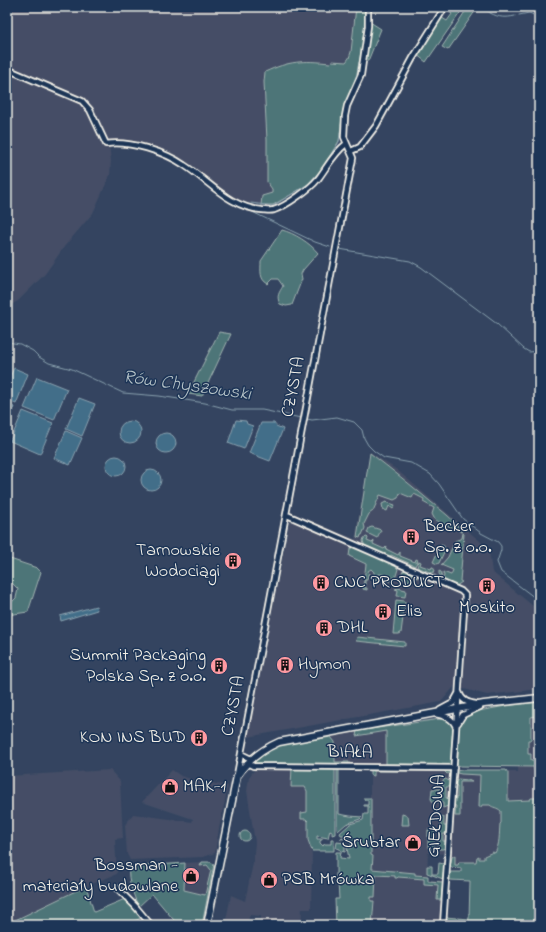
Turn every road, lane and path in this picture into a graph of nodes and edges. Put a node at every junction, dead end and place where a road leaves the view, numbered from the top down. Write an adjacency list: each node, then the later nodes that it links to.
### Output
1 (368, 7): 4 (street)
2 (445, 7): 5 (street)
3 (7, 69): 4 (street)
4 (346, 144): 5 (street)
5 (351, 151): 6 (street, CZYSTA)
6 (287, 515): 7 (street, GIEŁDOWA); 13 (street, CZYSTA)
7 (459, 692): 9 (street); 10 (street, GIEŁDOWA); 11 (street)
8 (539, 698): 9 (main road, CZYSTA)
9 (484, 704): 10 (main road, CZYSTA); 12 (street)
10 (458, 709): 11 (main road, CZYSTA); 12 (street, GIEŁDOWA)
11 (431, 714): 12 (street); 14 (main road, CZYSTA)
12 (456, 729): 15 (street, GIEŁDOWA)
13 (241, 754): 14 (street, BIAŁA); 16 (street, CZYSTA)
14 (249, 761): 15 (street, BIAŁA); 16 (main road, CZYSTA)
15 (454, 768): 20 (street, GIEŁDOWA)
16 (237, 776): 19 (main road, CZYSTA)
17 (118, 889): 18 (street)
18 (150, 925)
19 (207, 925)
20 (443, 925)

